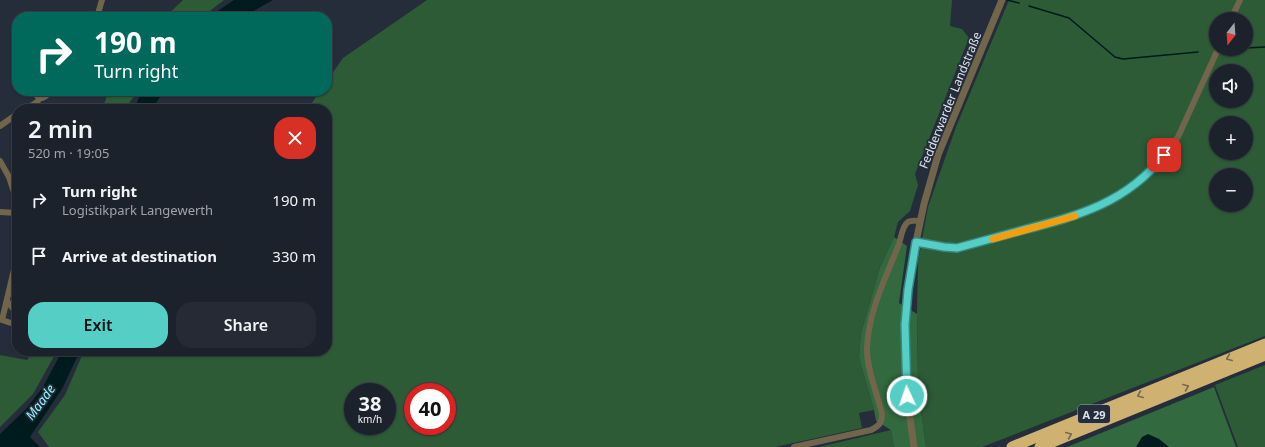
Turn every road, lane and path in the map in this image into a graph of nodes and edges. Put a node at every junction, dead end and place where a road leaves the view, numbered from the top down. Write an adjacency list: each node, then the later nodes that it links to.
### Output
1 (102, 0): 4 (street)
2 (1002, 0): 16 (street, Fedderwarder Landstraße)
3 (1240, 0): 5 (street)
4 (98, 12)
5 (1234, 12)
6 (1215, 56): 17 (street)
7 (46, 96): 8 (street)
8 (40, 98): 9 (street)
9 (34, 104)
10 (12, 118): 11 (street)
11 (0, 126)
12 (0, 161): 13 (street)
13 (12, 186)
14 (0, 212): 15 (street)
15 (12, 213)
16 (920, 221): 17 (street, Fedderwarder Landstraße); 24 (street)
17 (916, 242): 25 (street, Fedderwarder Landstraße)
18 (12, 279): 19 (street)
19 (7, 301)
20 (1265, 344): 26 (highway, A 29, one-way to 26)
21 (1265, 356): 23 (highway, A 29)
22 (1265, 361): 23 (highway)
23 (1244, 364): 27 (highway, A 29, one-way to 23)
24 (794, 447)
25 (914, 447)
26 (1012, 447)
27 (1040, 447)

